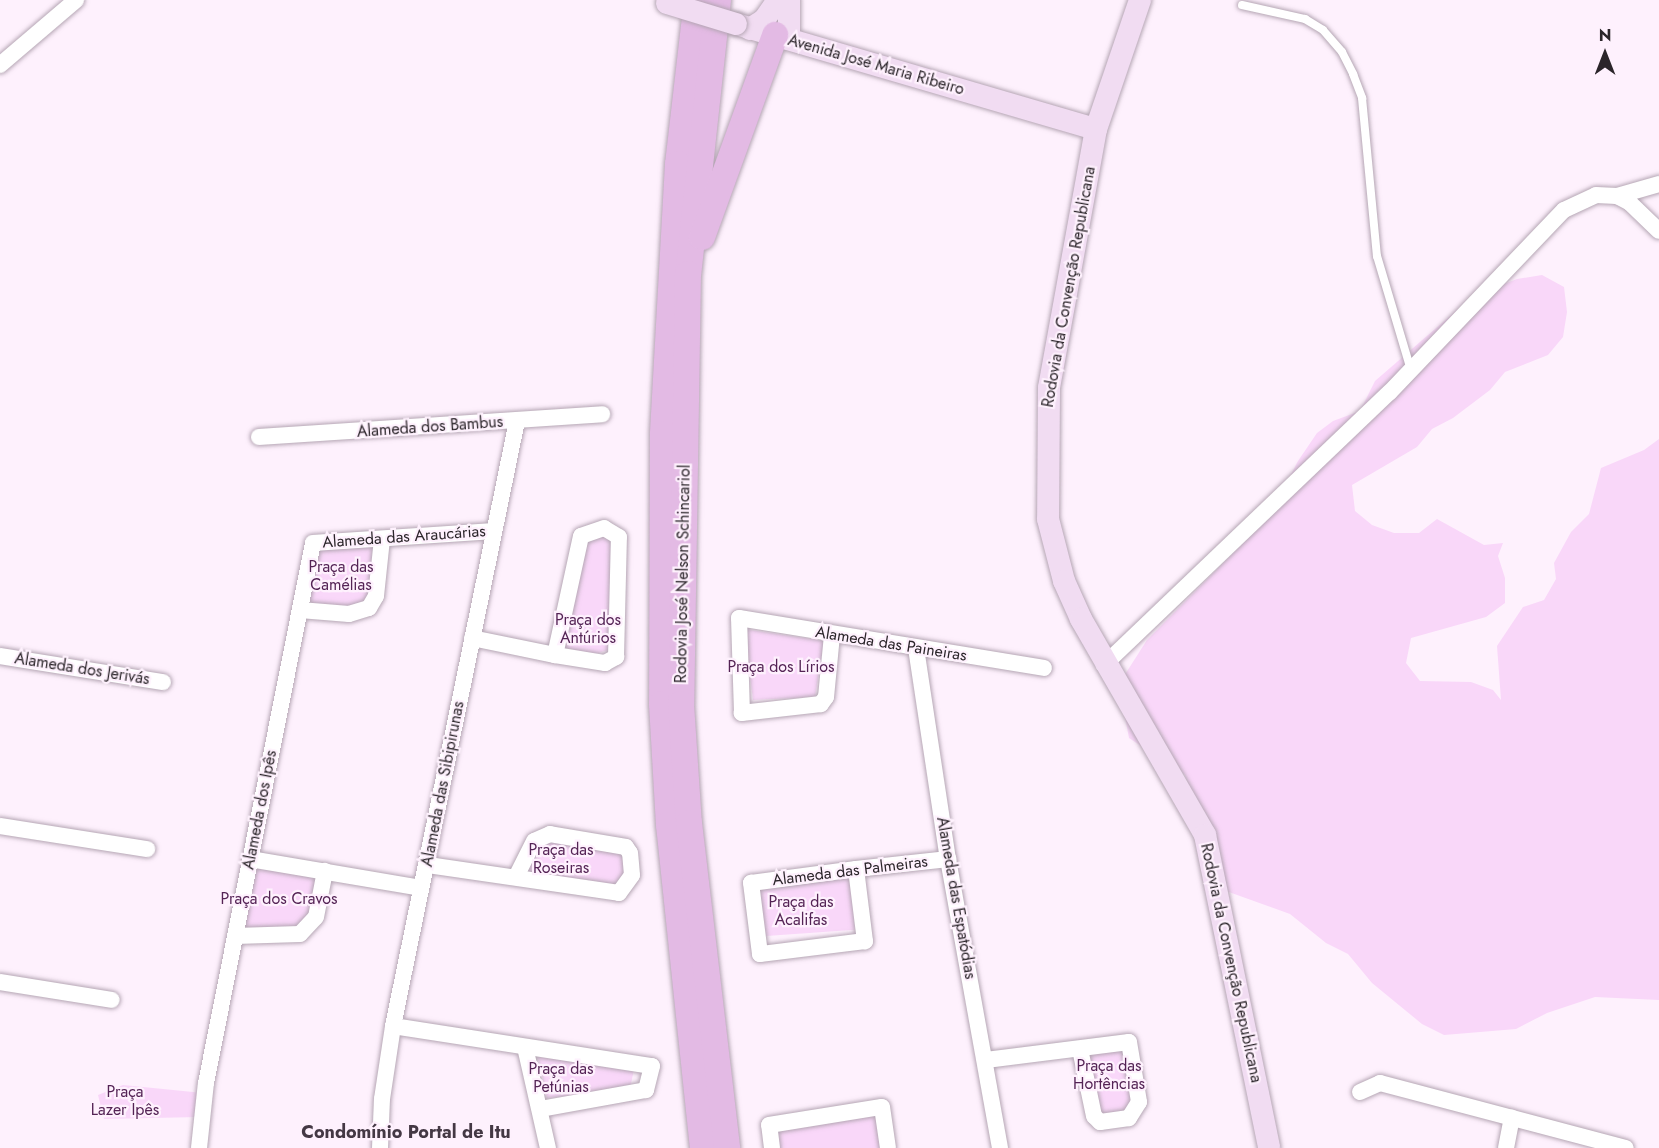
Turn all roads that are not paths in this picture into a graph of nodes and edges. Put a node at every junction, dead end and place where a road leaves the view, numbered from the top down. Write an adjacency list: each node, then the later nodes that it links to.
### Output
1 (75, 0): 11 (street)
2 (697, 0): 55 (main road, Rodovia José Nelson Schincariol)
3 (718, 0): 16 (main road, Rodovia José Nelson Schincariol)
4 (778, 0): 9 (main road)
5 (789, 0): 10 (main road)
6 (1140, 0): 12 (main road, Rodovia da Convenção Republicana)
7 (662, 2): 9 (main road, Avenida José Maria Ribeiro, bridge)
8 (1242, 5): 17 (lane)
9 (743, 26): 10 (main road, Avenida José Maria Ribeiro)
10 (782, 37): 12 (main road, Avenida José Maria Ribeiro); 16 (main road)
11 (0, 65)
12 (1096, 129): 30 (main road, Rodovia da Convenção Republicana)
13 (1659, 184): 14 (street)
14 (1617, 196): 15 (street); 17 (street)
15 (1659, 231)
16 (688, 274): 56 (main road, Rodovia José Nelson Schincariol)
17 (1411, 371): 30 (street)
18 (602, 414): 19 (street, Alameda dos Bambus)
19 (517, 421): 20 (street, Alameda dos Bambus); 21 (street, Alameda das Sibipirunas)
20 (259, 437)
21 (494, 531): 22 (street, Alameda das Araucárias); 26 (street, Alameda das Sibipirunas)
22 (382, 539): 23 (street, Alameda das Araucárias); 24 (street)
23 (313, 543): 24 (street, Alameda dos Ipês)
24 (300, 610): 35 (street, Alameda dos Ipês)
25 (832, 635): 25 (street, Alameda das Paineiras); 27 (street, Alameda das Paineiras)
26 (472, 638): 28 (street); 37 (street, Alameda das Sibipirunas)
27 (916, 648): 31 (street, Alameda das Paineiras); 36 (street, Alameda das Espatódias)
28 (555, 655): 28 (street)
29 (0, 656): 32 (street, Alameda dos Jerivás)
30 (1104, 665): 60 (main road, Rodovia da Convenção Republicana)
31 (1044, 668)
32 (163, 682)
33 (0, 826): 34 (street)
34 (147, 849)
35 (250, 859): 39 (street); 42 (street, Alameda dos Ipês)
36 (948, 859): 38 (street, Alameda das Palmeiras); 48 (street, Alameda das Espatódias)
37 (428, 865): 40 (street); 41 (street, Alameda das Sibipirunas)
38 (856, 869): 38 (street, Alameda das Palmeiras)
39 (325, 872): 41 (street); 42 (street)
40 (516, 877): 40 (street)
41 (421, 888): 45 (street, Alameda das Sibipirunas)
42 (235, 936): 52 (street, Alameda dos Ipês)
43 (0, 982): 44 (street)
44 (112, 1000)
45 (393, 1026): 46 (street); 53 (street, Alameda das Sibipirunas)
46 (525, 1047): 50 (street); 50 (street)
47 (1080, 1049): 47 (street); 48 (street)
48 (986, 1060): 59 (street, Alameda das Espatódias)
49 (1360, 1092): 51 (street)
50 (540, 1109): 54 (street)
51 (1512, 1118): 61 (street); 62 (street)
52 (199, 1148)
53 (380, 1148)
54 (548, 1148)
55 (703, 1148)
56 (727, 1148)
57 (772, 1148): 58 (street)
58 (888, 1148)
59 (1000, 1148)
60 (1269, 1148)
61 (1506, 1148)
62 (1626, 1148)

